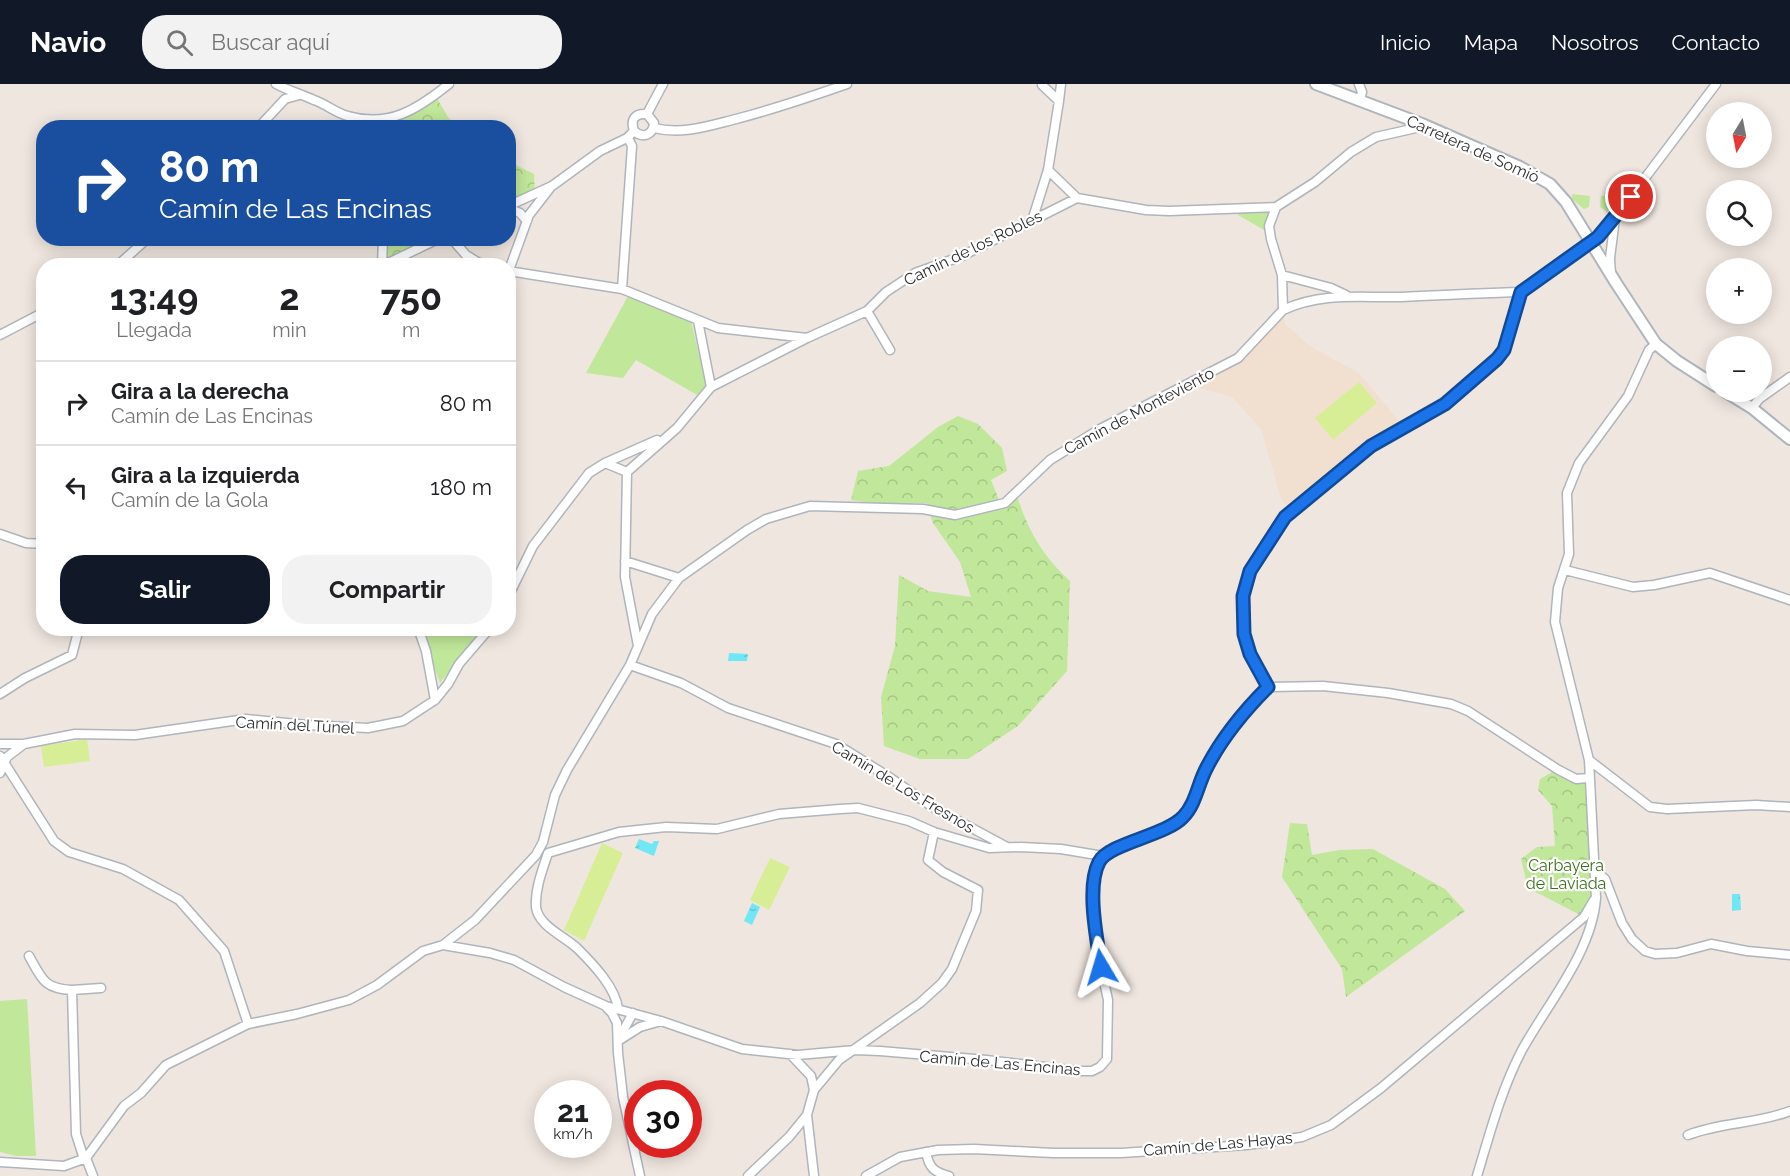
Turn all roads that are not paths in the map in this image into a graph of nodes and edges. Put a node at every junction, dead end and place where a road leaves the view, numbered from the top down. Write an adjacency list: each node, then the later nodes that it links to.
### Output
1 (276, 84): 10 (street)
2 (449, 84): 16 (street)
3 (663, 84): 13 (street)
4 (848, 84): 18 (street)
5 (1041, 84): 12 (street)
6 (1061, 84): 12 (street)
7 (1316, 84): 11 (street, Carretera de Somió)
8 (1359, 84): 11 (street)
9 (1716, 84): 26 (street)
10 (299, 95): 14 (street); 15 (street)
11 (1360, 100): 17 (street, Carretera de Somió)
12 (1059, 101): 20 (street)
13 (647, 114): 18 (street); 19 (street)
14 (265, 120)
15 (367, 120)
16 (394, 120)
17 (1422, 124): 24 (street); 29 (street, Carretera de Somió)
18 (654, 128): 19 (street)
19 (631, 134): 21 (street); 40 (street)
20 (1048, 170): 22 (street); 28 (street)
21 (552, 186): 23 (street); 27 (street)
22 (1077, 198): 24 (street); 28 (street, Camín de los Robles)
23 (516, 203)
24 (1276, 207): 38 (street)
25 (516, 211): 27 (street)
26 (1615, 218): 29 (street); 39 (street)
27 (527, 220): 36 (street)
28 (1032, 220): 44 (street, Camín de los Robles)
29 (1591, 242): 39 (street, Carretera de Somió); 41 (street)
30 (139, 246): 33 (street)
31 (423, 246): 34 (street)
32 (458, 246): 35 (street)
33 (126, 258)
34 (397, 258)
35 (471, 258)
36 (514, 258)
37 (516, 273): 40 (street)
38 (1282, 275): 42 (street); 43 (street)
39 (1611, 276): 49 (street, Carretera de Somió)
40 (622, 289): 46 (street)
41 (1521, 292): 42 (street); 72 (street)
42 (1346, 296): 43 (street)
43 (1283, 310): 64 (street, Camín de Monteviento)
44 (867, 311): 48 (street, Camín de los Robles); 50 (street)
45 (36, 316): 47 (street)
46 (698, 321): 48 (street); 53 (street)
47 (0, 335)
48 (807, 338): 53 (street, Camín de los Robles)
49 (1656, 344): 52 (street, Carretera de Somió); 63 (street)
50 (890, 350)
51 (1790, 377): 55 (street)
52 (1706, 380)
53 (711, 387): 56 (street, Camín de los Robles)
54 (1742, 402): 55 (street)
55 (1752, 408): 57 (street)
56 (665, 436): 58 (street); 59 (street, Camín de los Robles)
57 (1790, 439)
58 (605, 463): 59 (street); 65 (street)
59 (627, 472): 62 (street)
60 (0, 534): 61 (street)
61 (36, 544)
62 (625, 561): 64 (street); 70 (street)
63 (1565, 570): 66 (street); 78 (street)
64 (679, 578): 70 (street, Camín de Monteviento)
65 (516, 581)
66 (1790, 600)
67 (77, 636): 73 (street)
68 (421, 636): 74 (street)
69 (483, 636): 74 (street, Camín del Túnel)
70 (638, 646): 71 (street, Camín de Monteviento)
71 (630, 665): 83 (street, Camín de Los Fresnos); 87 (street, Camín de Monteviento)
72 (1268, 687): 80 (street); 84 (street)
73 (0, 694)
74 (435, 700): 76 (street, Camín del Túnel)
75 (0, 744): 76 (street, Camín del Túnel)
76 (24, 744): 77 (street)
77 (2, 759): 79 (street); 96 (street)
78 (1588, 760): 80 (street); 81 (street)
79 (0, 773)
80 (1589, 778): 85 (street)
81 (1790, 807)
82 (934, 831): 83 (street); 93 (street); 98 (street)
83 (1007, 847): 84 (street)
84 (1103, 856): 98 (street, Camín de Las Encinas)
85 (1595, 870): 86 (street); 88 (street)
86 (1596, 898): 104 (street, Camín de Las Hayas); 113 (street)
87 (443, 945): 92 (street, Camín de Las Encinas); 96 (street, Camín de Monteviento)
88 (1790, 955)
89 (29, 956): 91 (street)
90 (102, 988): 91 (street)
91 (72, 990): 105 (street)
92 (606, 1006): 93 (street, Camín de Las Encinas); 97 (street)
93 (618, 1009): 94 (street, Camín de Las Encinas)
94 (633, 1013): 95 (street, Camín de Las Encinas); 97 (street)
95 (661, 1021): 97 (street); 99 (street, Camín de Las Encinas)
96 (248, 1024): 105 (street, Camín de Monteviento)
97 (618, 1041): 108 (street)
98 (855, 1050): 99 (street, Camín de Las Encinas); 100 (street)
99 (790, 1054): 100 (street)
100 (814, 1090): 102 (street)
101 (1790, 1111): 103 (street)
102 (807, 1115): 109 (street); 110 (street)
103 (1688, 1135)
104 (926, 1152): 111 (street, Camín de Las Hayas); 112 (street)
105 (85, 1159): 106 (street); 107 (street)
106 (0, 1162)
107 (93, 1176)
108 (640, 1176)
109 (748, 1176)
110 (814, 1176)
111 (866, 1176)
112 (949, 1176)
113 (1477, 1176)

